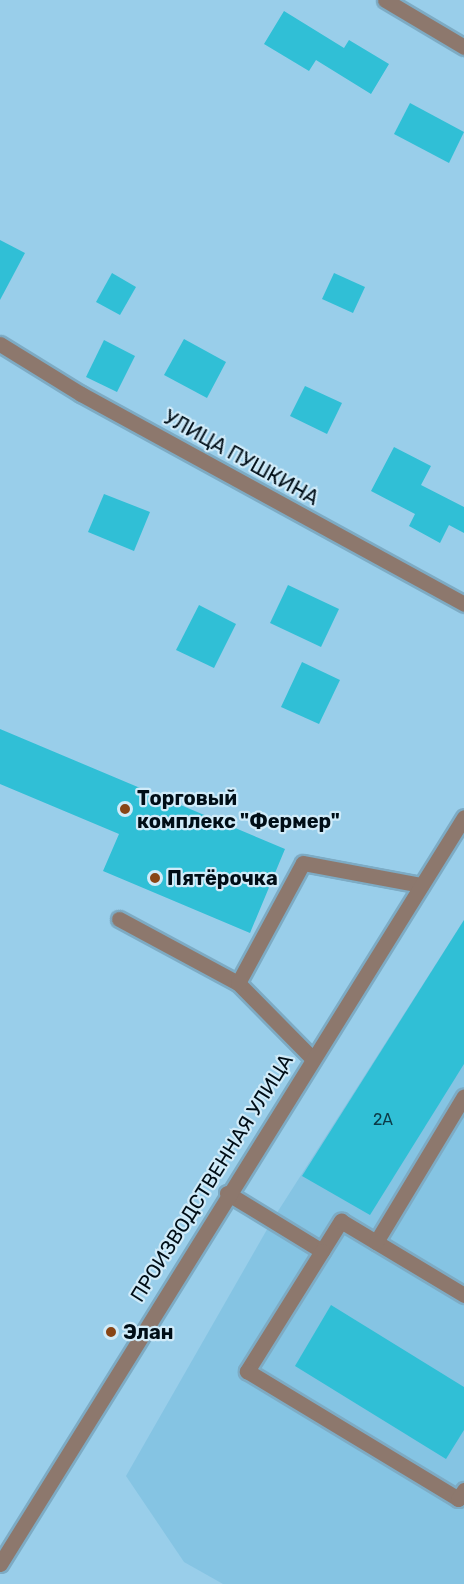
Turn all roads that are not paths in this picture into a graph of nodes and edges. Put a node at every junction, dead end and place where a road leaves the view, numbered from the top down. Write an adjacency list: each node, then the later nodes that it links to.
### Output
1 (385, 0): 2 (street)
2 (464, 46)
3 (0, 344): 4 (street, УЛИЦА ПУШКИНА)
4 (464, 604)
5 (464, 817): 6 (street, ПРОИЗВОДСТВЕННАЯ УЛИЦА)
6 (421, 885): 8 (street); 9 (street, ПРОИЗВОДСТВЕННАЯ УЛИЦА)
7 (119, 919): 8 (street)
8 (238, 983): 9 (street)
9 (312, 1058): 11 (street, ПРОИЗВОДСТВЕННАЯ УЛИЦА)
10 (464, 1096): 12 (street)
11 (227, 1193): 13 (street); 16 (street, ПРОИЗВОДСТВЕННАЯ УЛИЦА)
12 (376, 1242): 13 (street); 14 (street)
13 (322, 1251): 15 (street)
14 (464, 1295)
15 (464, 1490)
16 (0, 1564)

